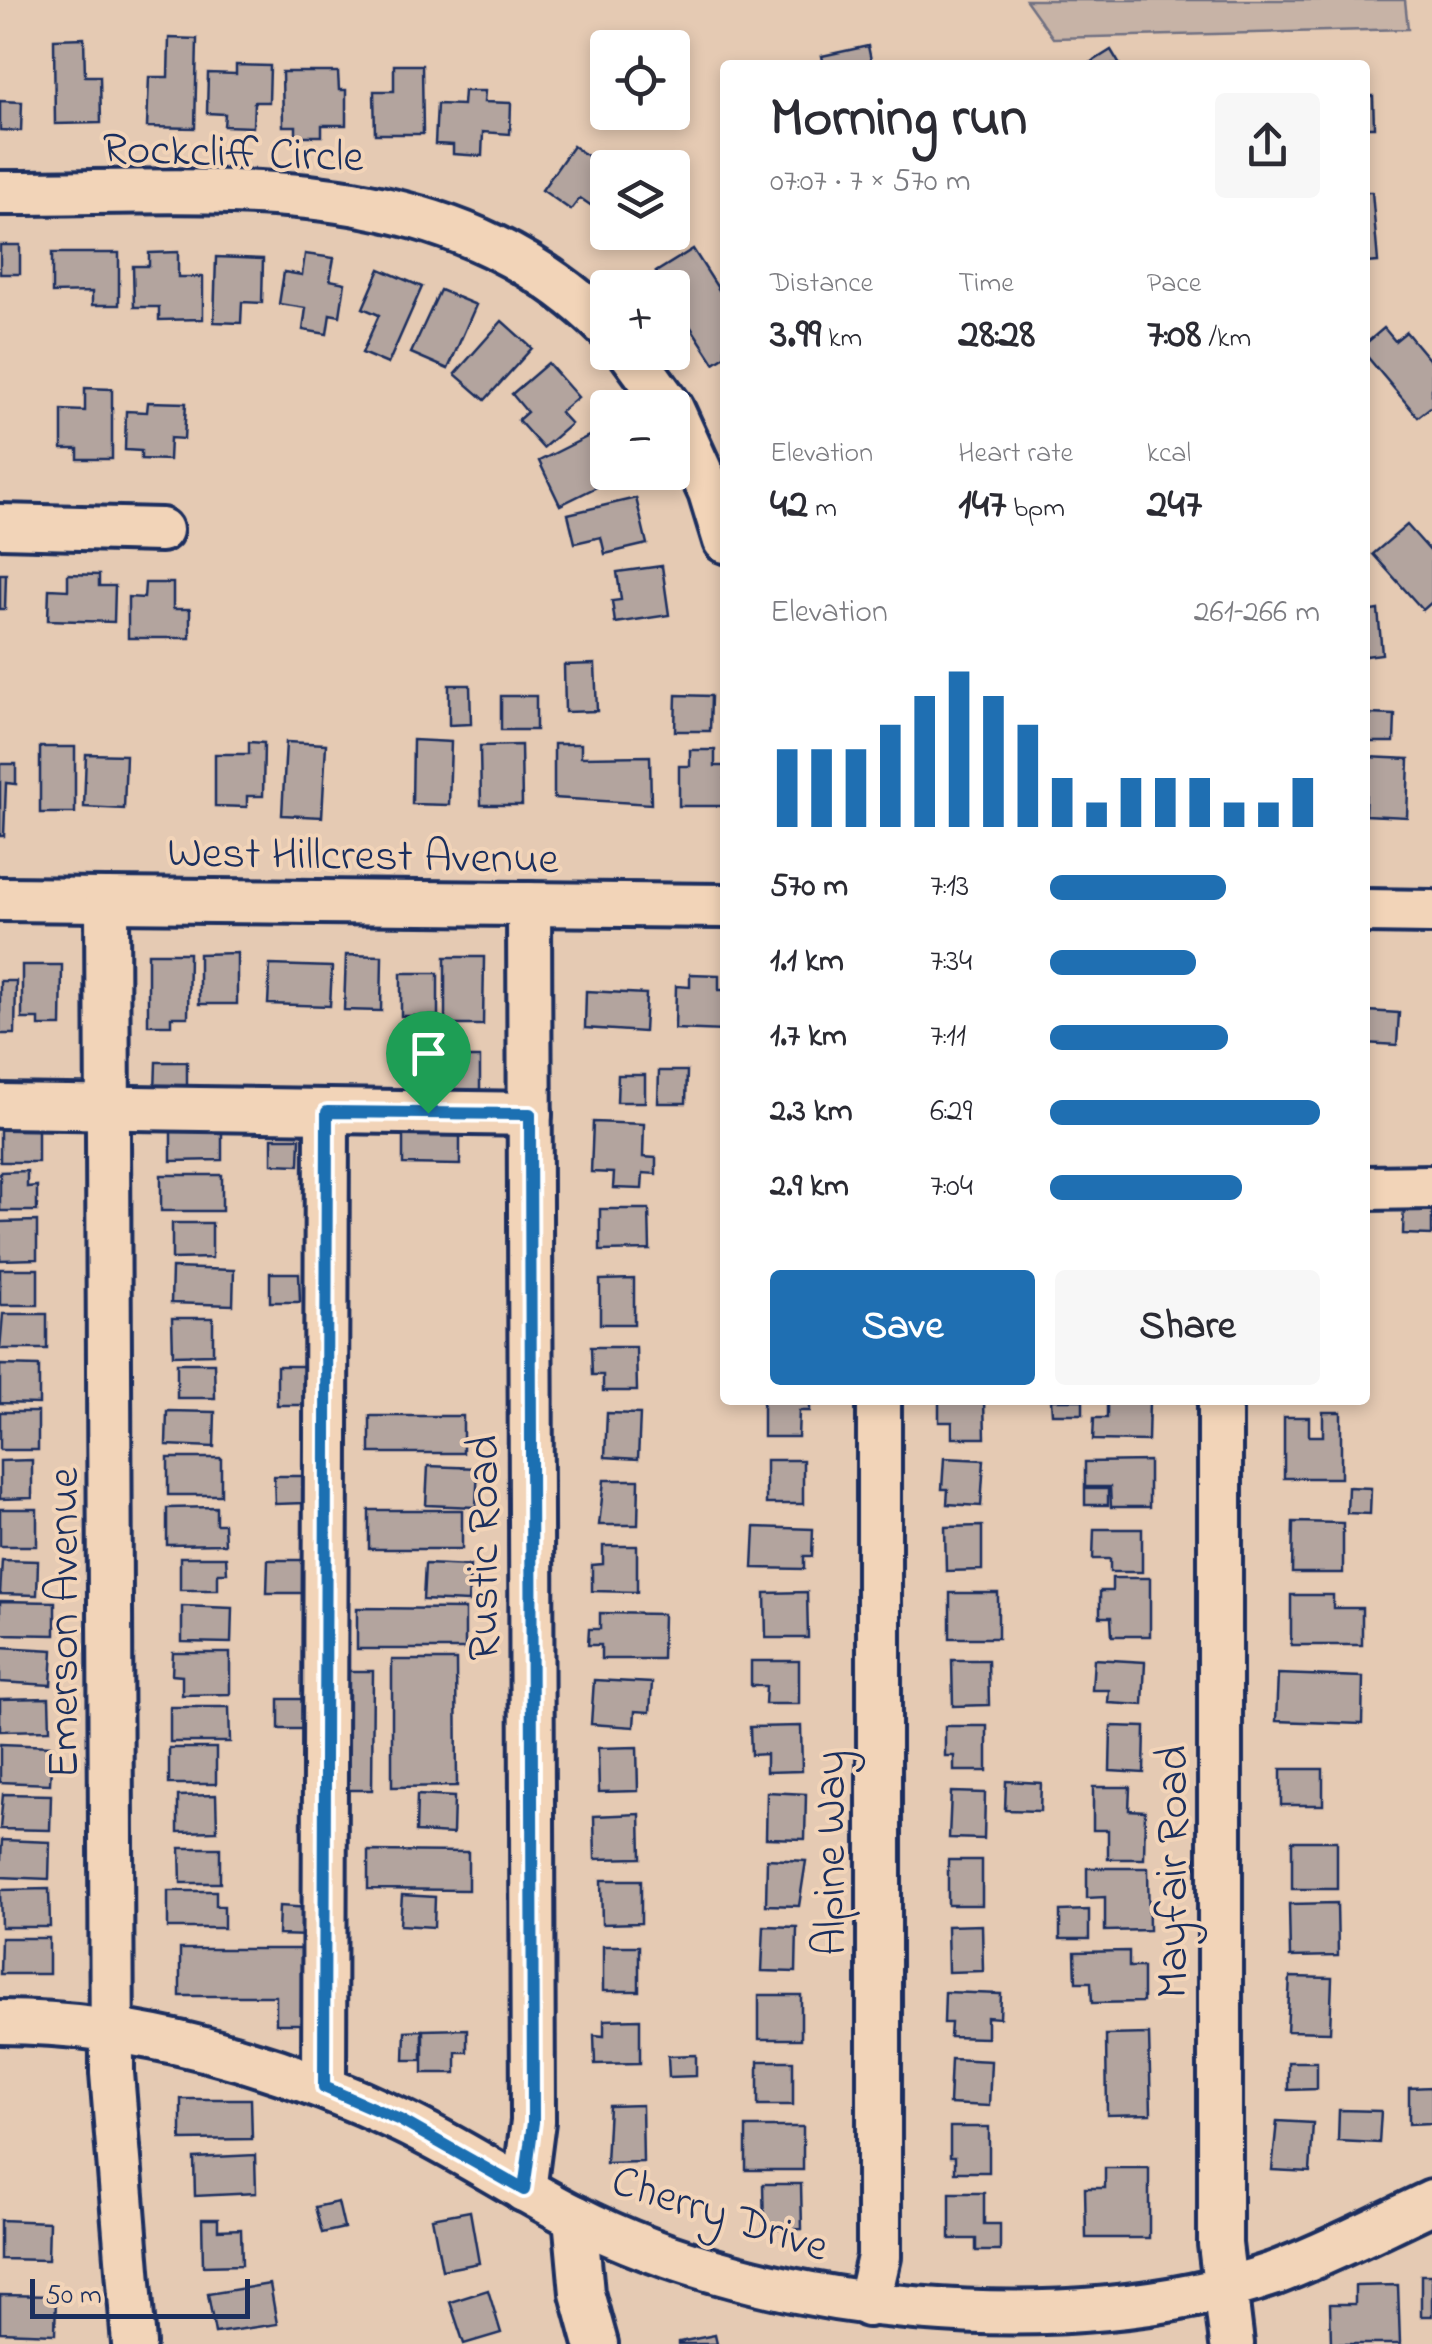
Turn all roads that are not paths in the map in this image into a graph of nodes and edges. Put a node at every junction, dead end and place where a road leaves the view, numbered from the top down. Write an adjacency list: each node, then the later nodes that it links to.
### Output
1 (0, 192): 2 (street, Rockcliff Circle)
2 (590, 314)
3 (690, 448): 4 (street)
4 (720, 525)
5 (0, 526): 6 (street)
6 (161, 530)
7 (0, 900): 8 (street, West Hillcrest Avenue)
8 (107, 900): 9 (street, West Hillcrest Avenue); 14 (street, Emerson Avenue)
9 (529, 904): 10 (street, West Hillcrest Avenue); 16 (street, Rustic Road)
10 (720, 906)
11 (1370, 911): 12 (street)
12 (1432, 912)
13 (0, 1106): 14 (street)
14 (107, 1107): 15 (street); 22 (street, Emerson Avenue)
15 (327, 1112): 16 (street); 23 (street)
16 (530, 1114): 24 (street, Rustic Road)
17 (1432, 1187): 18 (street)
18 (1370, 1188)
19 (879, 1405): 28 (street, Alpine Way)
20 (1220, 1405): 27 (street, Mayfair Road)
21 (0, 2022): 22 (street, Cherry Drive)
22 (113, 2032): 23 (street, Cherry Drive); 29 (street, Emerson Avenue)
23 (324, 2087): 24 (street, Cherry Drive)
24 (524, 2190): 26 (street, Cherry Drive)
25 (1432, 2202): 27 (street, Cherry Drive)
26 (575, 2218): 28 (street, Cherry Drive); 30 (street)
27 (1222, 2287): 28 (street, Cherry Drive); 31 (street, Mayfair Road)
28 (868, 2305)
29 (134, 2344)
30 (596, 2344)
31 (1232, 2344)

